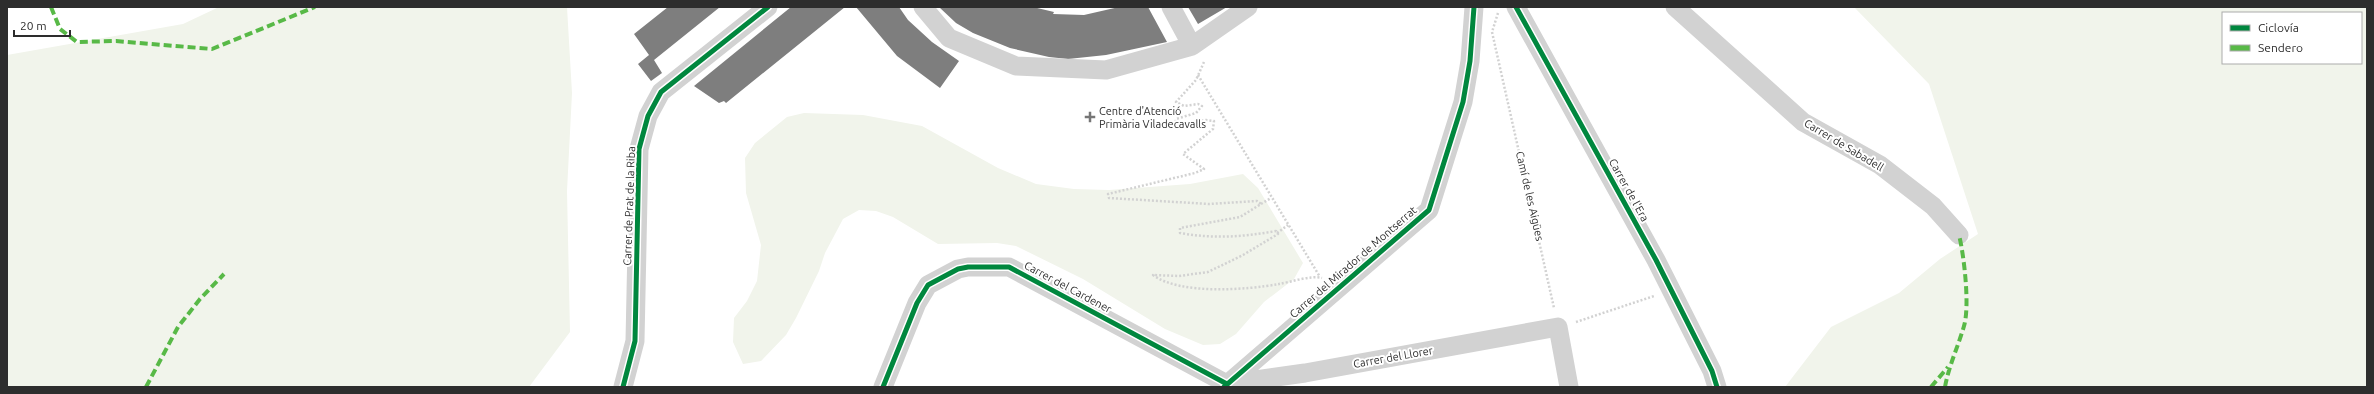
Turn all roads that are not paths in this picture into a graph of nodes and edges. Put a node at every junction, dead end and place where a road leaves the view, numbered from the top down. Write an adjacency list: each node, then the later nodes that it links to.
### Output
1 (768, 7): 11 (street, Carrer de Prat de la Riba)
2 (923, 7): 8 (street)
3 (1171, 7): 8 (street)
4 (1248, 7): 8 (street)
5 (1474, 7): 10 (street, Carrer del Mirador de Montserrat)
6 (1516, 7): 14 (street, Carrer de l'Era)
7 (1675, 7): 9 (street, Carrer de Sabadell)
8 (1192, 46)
9 (1959, 235)
10 (1227, 386): 12 (street, Carrer del Cardener); 13 (street, Carrer del Llorer)
11 (623, 387)
12 (883, 387)
13 (1569, 387)
14 (1717, 387)

